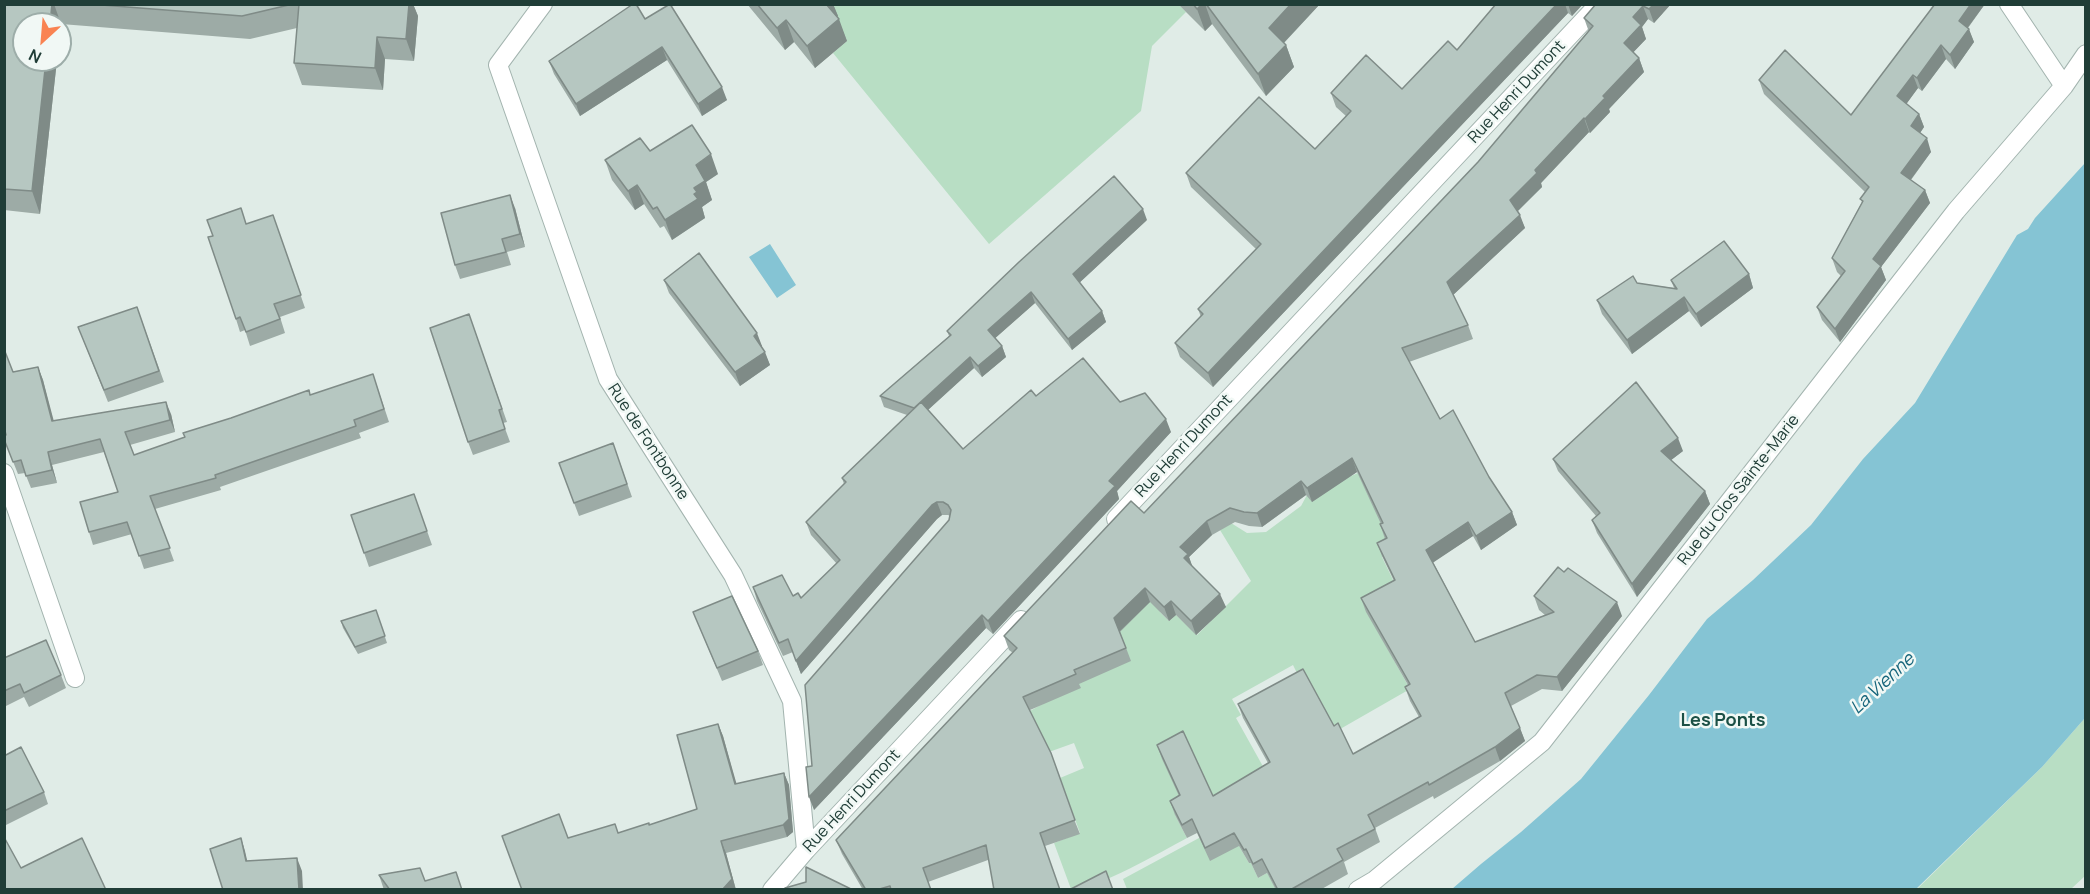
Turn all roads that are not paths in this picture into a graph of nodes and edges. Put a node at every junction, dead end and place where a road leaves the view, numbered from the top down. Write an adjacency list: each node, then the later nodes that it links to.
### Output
1 (543, 4): 11 (street, Rue de Fontbonne)
2 (1599, 4): 7 (street, Rue Henri Dumont)
3 (2009, 4): 5 (street)
4 (2085, 54): 5 (street, Rue du Clos Sainte-Marie)
5 (2064, 86): 14 (street, Rue du Clos Sainte-Marie)
6 (4, 473): 9 (street)
7 (1101, 535)
8 (1035, 605): 12 (street, Rue Henri Dumont)
9 (75, 678)
10 (807, 684): 11 (street)
11 (792, 701): 12 (street, Rue de Fontbonne)
12 (806, 850): 13 (street, Rue Henri Dumont)
13 (772, 890)
14 (1358, 890)

